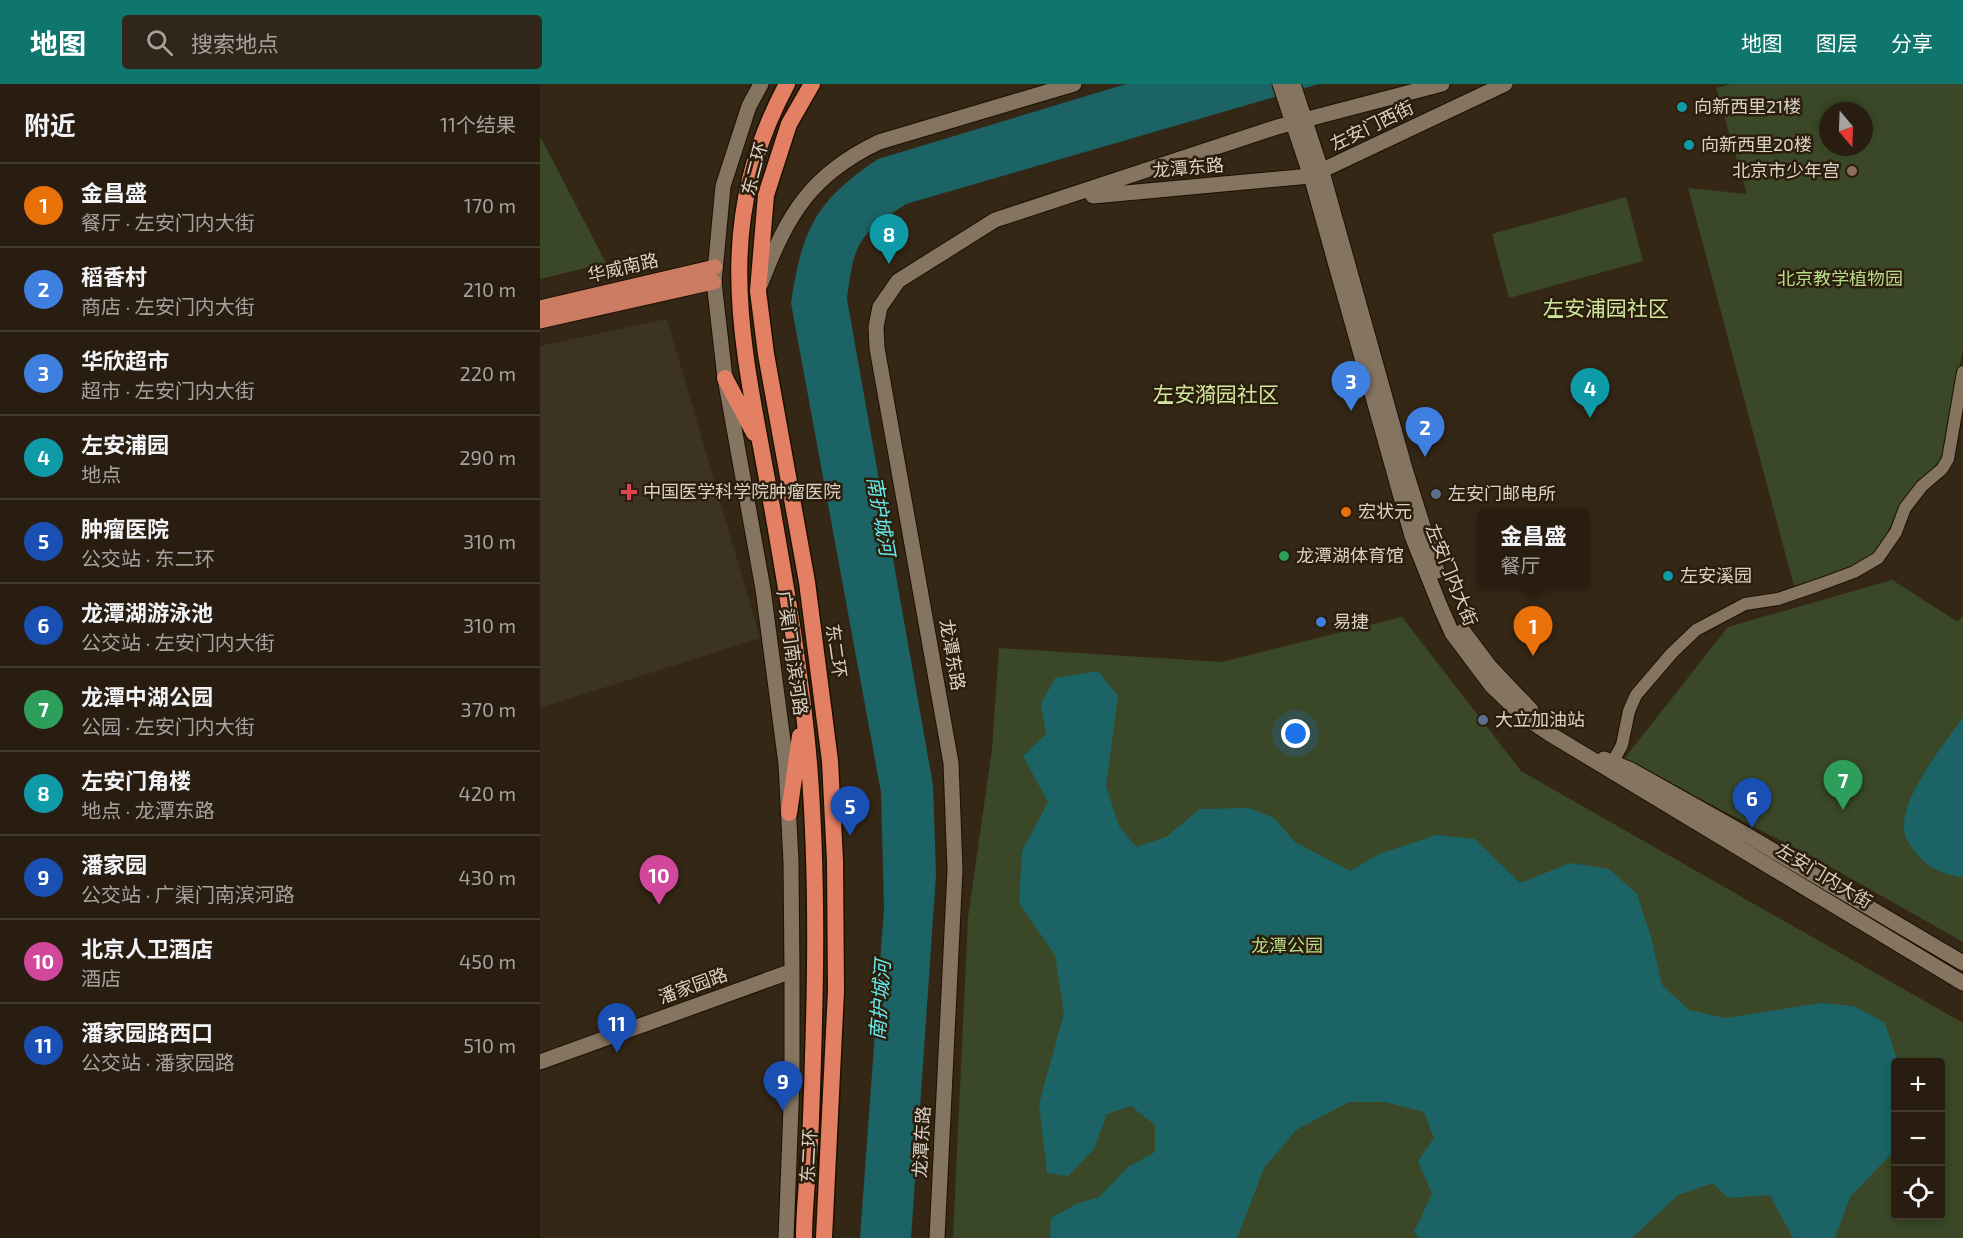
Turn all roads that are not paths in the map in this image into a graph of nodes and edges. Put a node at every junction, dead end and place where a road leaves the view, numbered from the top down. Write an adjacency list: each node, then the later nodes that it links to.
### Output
1 (761, 84): 13 (street, 广渠门南滨河路)
2 (787, 84): 19 (highway, 东二环)
3 (812, 84): 14 (highway, 东二环)
4 (1074, 84): 14 (street)
5 (1280, 84): 9 (street)
6 (1293, 84): 9 (street)
7 (1442, 84): 10 (street, 左安门西街)
8 (1504, 84): 11 (street, 左安门西街)
9 (1293, 105): 10 (street, 左安门内大街)
10 (1298, 121): 11 (street, 左安门内大街); 12 (street, 龙潭东路)
11 (1316, 174): 12 (street, 龙潭东路); 21 (street, 左安门内大街)
12 (1069, 198): 30 (street, 龙潭东路)
13 (715, 274): 15 (main road, 华威南路); 16 (main road, 华威南路); 18 (street, 广渠门南滨河路)
14 (758, 291): 29 (highway, 东二环)
15 (540, 308)
16 (540, 321)
17 (1963, 372): 21 (street)
18 (725, 378): 19 (highway); 22 (street, 广渠门南滨河路)
19 (761, 446): 20 (highway, 东二环)
20 (803, 709): 22 (highway); 28 (highway, 东二环)
21 (1610, 766): 23 (street, 左安门内大街); 25 (street, 左安门内大街)
22 (789, 813): 24 (street, 广渠门南滨河路)
23 (1963, 963)
24 (792, 971): 26 (street, 潘家园路); 27 (street, 广渠门南滨河路)
25 (1963, 983)
26 (540, 1062)
27 (786, 1238)
28 (804, 1238)
29 (824, 1238)
30 (937, 1238)

